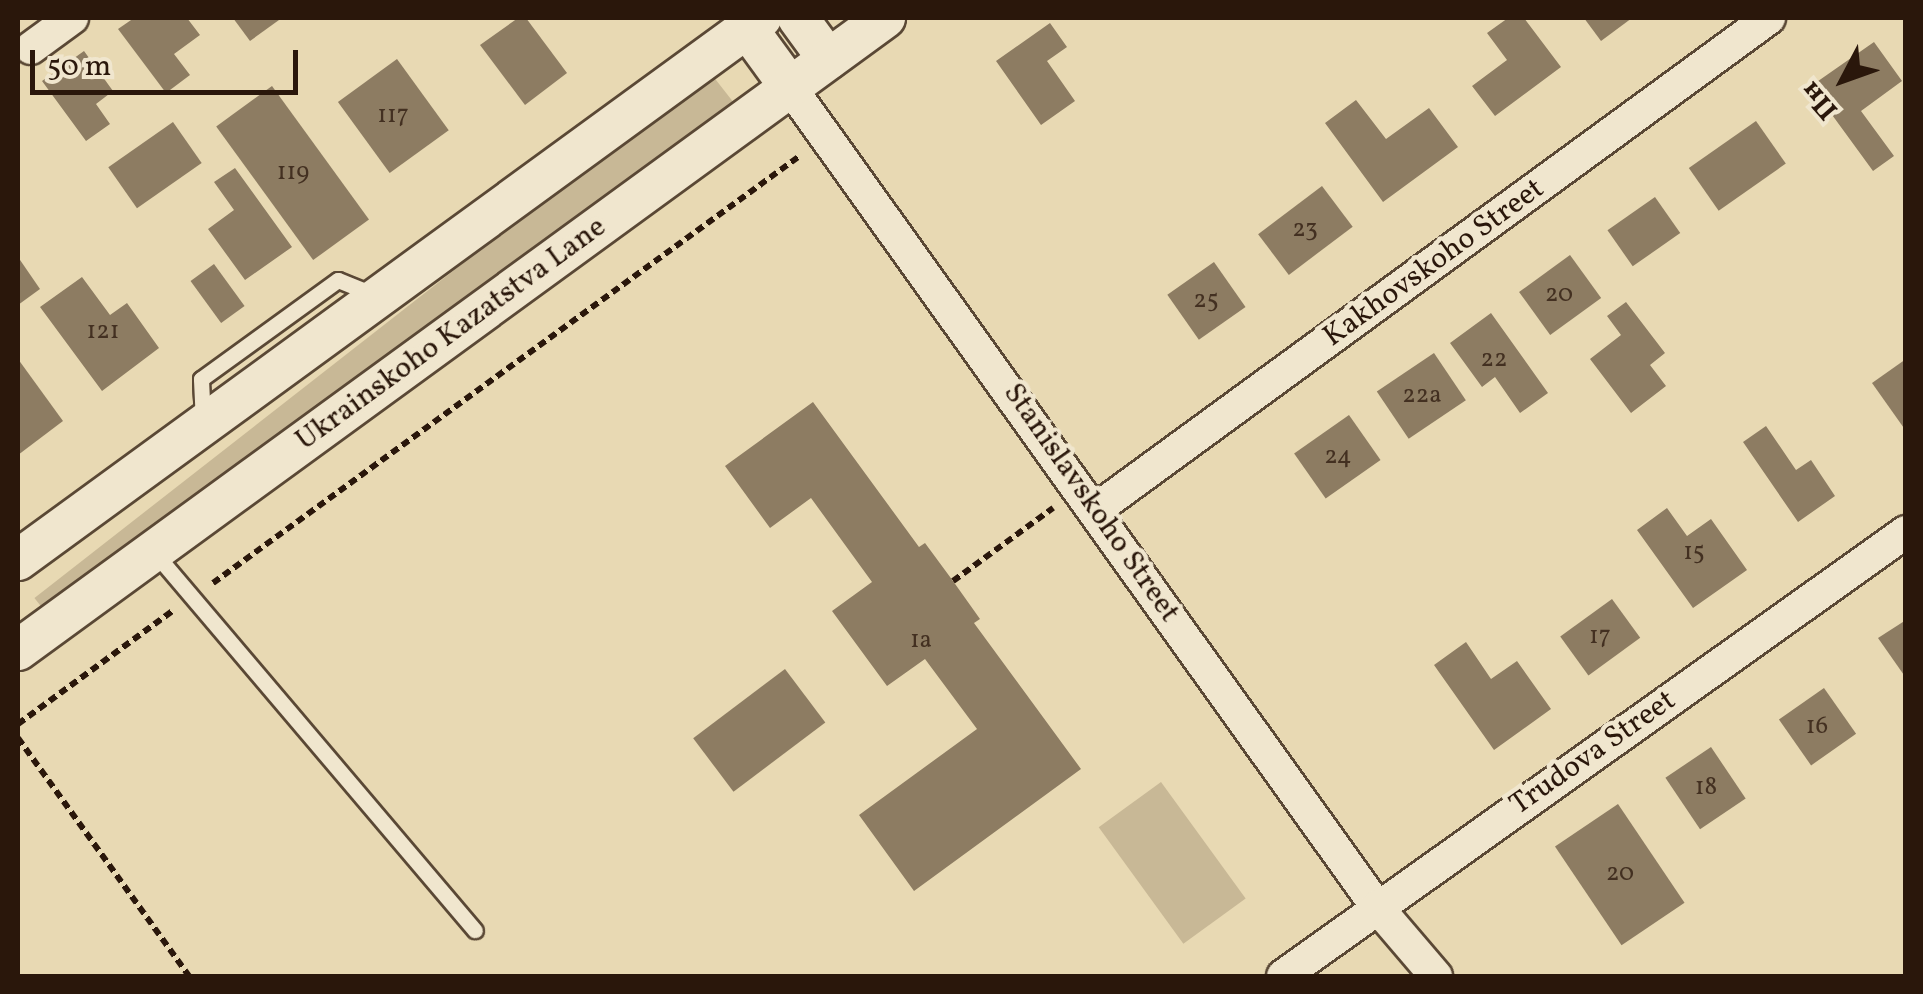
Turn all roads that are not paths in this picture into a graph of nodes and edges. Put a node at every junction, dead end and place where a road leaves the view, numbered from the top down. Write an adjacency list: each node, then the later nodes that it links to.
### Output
1 (72, 18): 6 (street)
2 (798, 18): 7 (street)
3 (885, 18): 7 (street, Ukrainskoho Kazatstva Lane)
4 (1770, 18): 9 (street, Kakhovskoho Street)
5 (754, 23): 8 (street, Stanislavskoho Street); 12 (street)
6 (31, 48)
7 (828, 59): 8 (street, Ukrainskoho Kazatstva Lane)
8 (790, 87): 9 (street, Stanislavskoho Street); 11 (street, Ukrainskoho Kazatstva Lane)
9 (1090, 497): 14 (street, Stanislavskoho Street)
10 (1906, 532): 14 (street, Trudova Street)
11 (154, 551): 13 (street, Ukrainskoho Kazatstva Lane); 15 (lane)
12 (18, 560)
13 (18, 650)
14 (1377, 907): 16 (street, Trudova Street); 17 (street, Stanislavskoho Street)
15 (475, 930)
16 (1282, 976)
17 (1436, 976)

